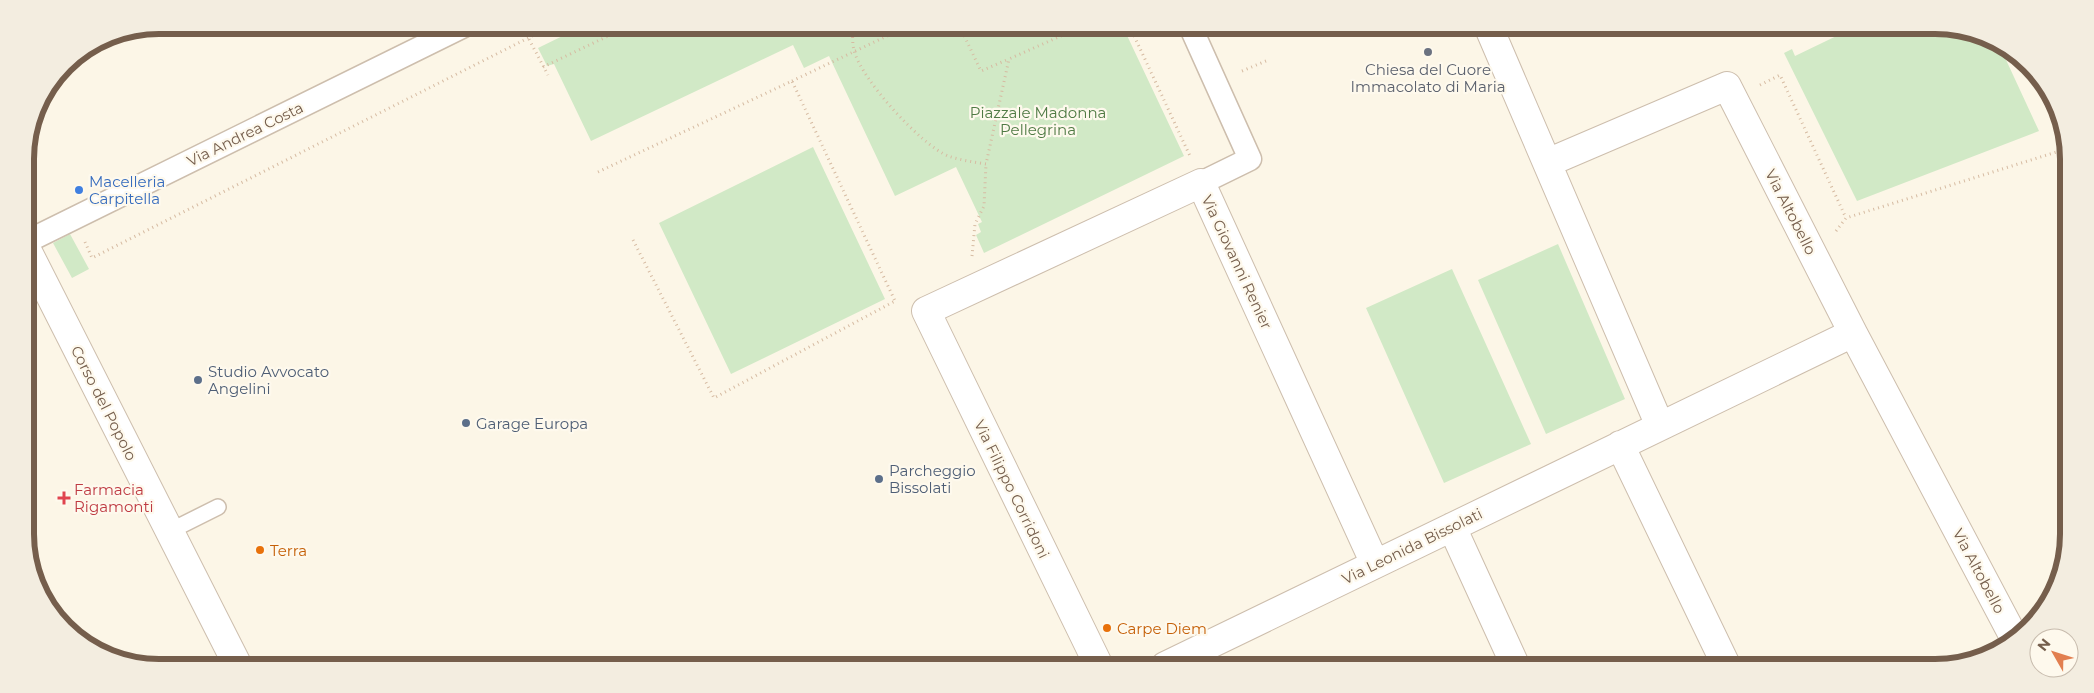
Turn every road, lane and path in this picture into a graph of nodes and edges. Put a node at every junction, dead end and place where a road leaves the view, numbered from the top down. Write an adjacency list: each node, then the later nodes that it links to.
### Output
1 (448, 34): 29 (street, Via Andrea Costa)
2 (526, 34): 12 (path)
3 (536, 34): 12 (path)
4 (612, 34): 16 (path)
5 (853, 34): 13 (path)
6 (891, 34): 13 (path)
7 (964, 34): 14 (path)
8 (1064, 34): 14 (path)
9 (1133, 34): 22 (path)
10 (1194, 34): 27 (street)
11 (1492, 34): 24 (street)
12 (528, 38): 16 (path); 29 (path)
13 (854, 52): 19 (path); 25 (path)
14 (1008, 59): 25 (path)
15 (1266, 61): 17 (path)
16 (543, 67): 18 (path)
17 (1240, 72)
18 (548, 75)
19 (792, 81): 26 (path); 36 (path)
20 (1733, 99): 24 (street); 28 (path); 38 (street, Via Altobello)
21 (2060, 151): 28 (path)
22 (1188, 154): 23 (path); 27 (path)
23 (1184, 156)
24 (1547, 163): 39 (street)
25 (986, 164): 33 (path)
26 (598, 172)
27 (1201, 183): 37 (street, Via Giovanni Renier); 44 (street, Via Giovanni Renier)
28 (1846, 218): 30 (path)
29 (72, 219): 32 (street, Via Andrea Costa)
30 (1834, 234)
31 (633, 240): 36 (path)
32 (34, 245)
33 (971, 263)
34 (34, 264): 43 (street, Corso del Popolo)
35 (902, 298): 36 (path)
36 (895, 301)
37 (926, 311): 47 (street, Via Filippo Corridoni)
38 (1853, 333): 39 (street, Via Leonida Bissolati); 45 (street, Via Altobello)
39 (1660, 426): 40 (street, Via Leonida Bissolati)
40 (1620, 445): 42 (street, Via Leonida Bissolati); 50 (street)
41 (218, 506): 43 (lane)
42 (1452, 526): 44 (street, Via Leonida Bissolati); 49 (street)
43 (170, 531): 46 (street, Corso del Popolo)
44 (1375, 564): 48 (street, Via Leonida Bissolati)
45 (2012, 633)
46 (234, 659)
47 (1096, 659)
48 (1179, 659)
49 (1512, 659)
50 (1723, 659)

